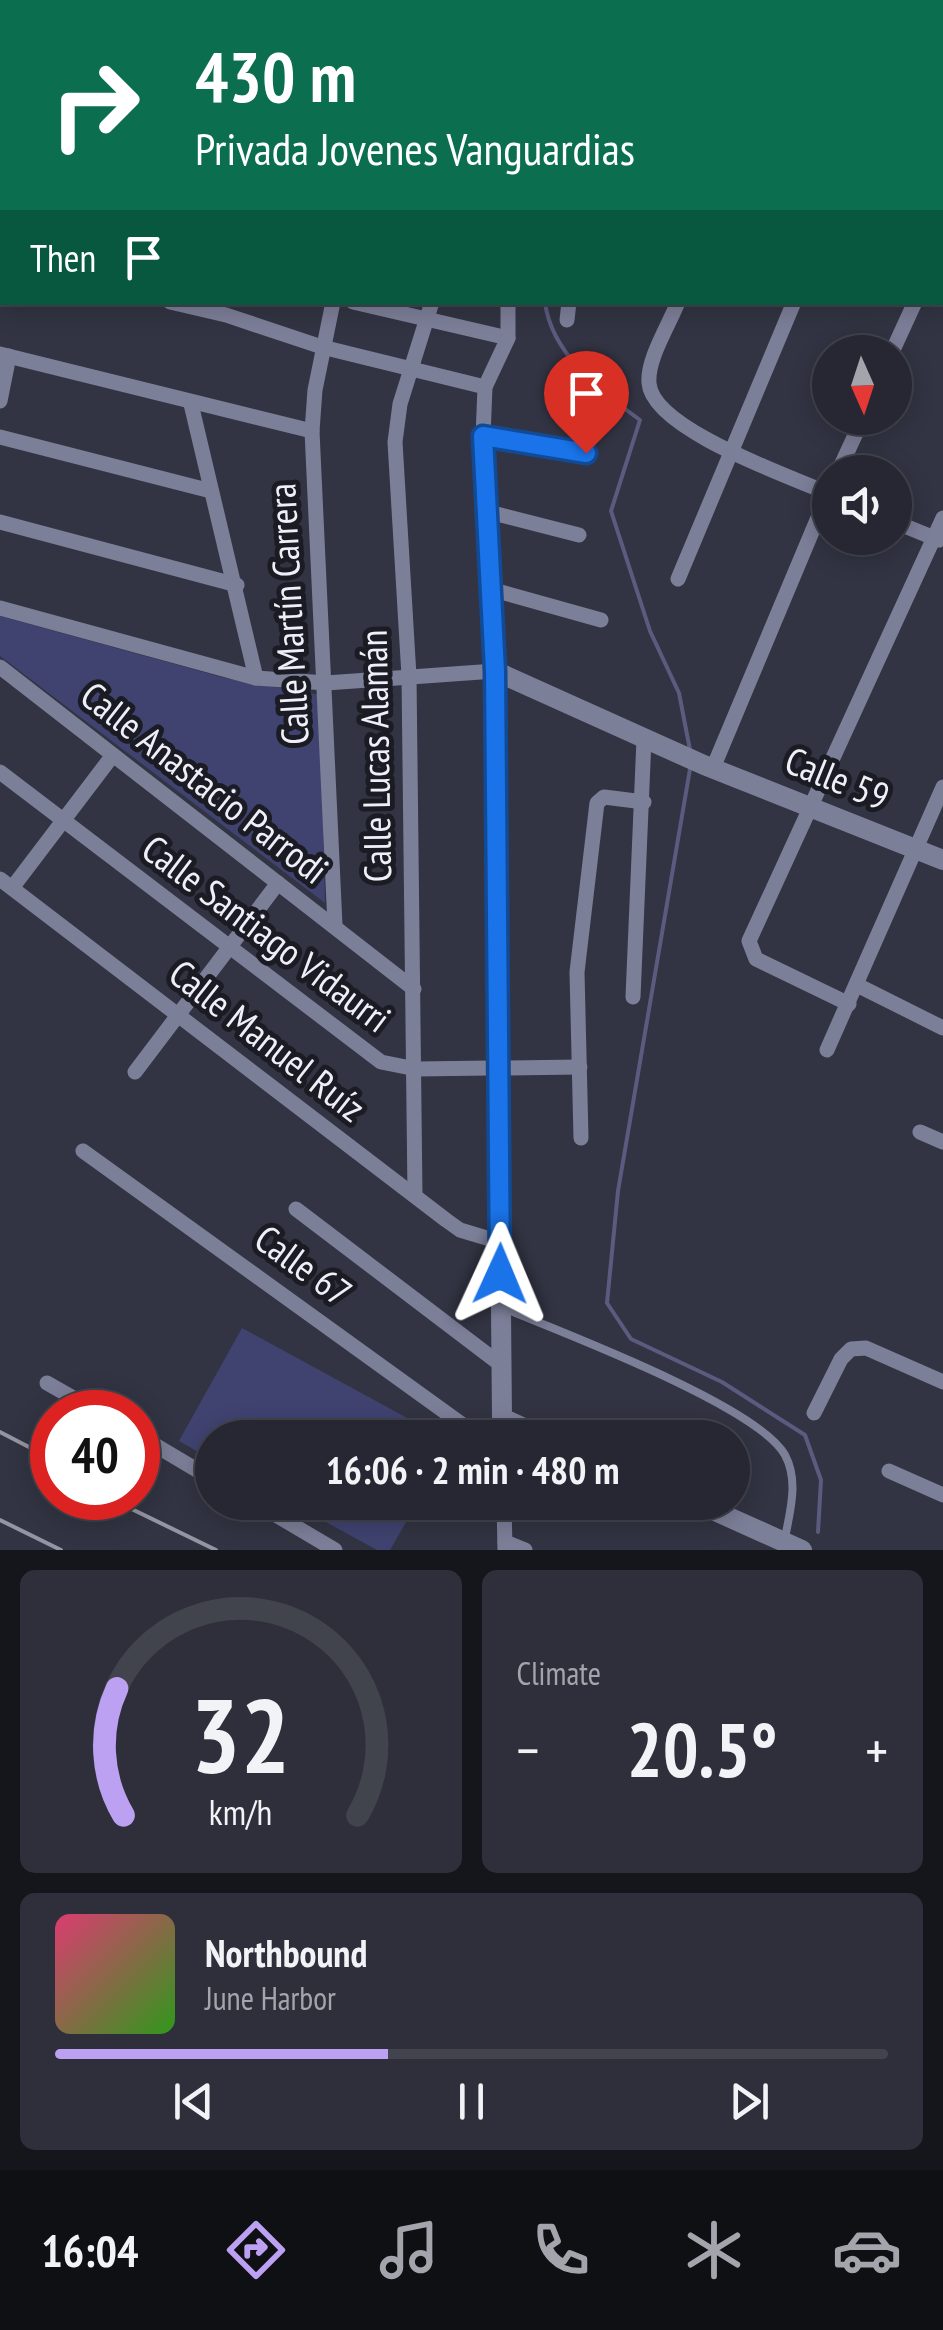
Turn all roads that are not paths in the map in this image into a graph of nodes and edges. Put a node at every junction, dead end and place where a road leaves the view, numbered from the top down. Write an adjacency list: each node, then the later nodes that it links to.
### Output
1 (183, 305): 13 (street)
2 (332, 305): 13 (street, Calle Martín Carrera)
3 (379, 305): 9 (street)
4 (508, 305): 12 (street)
5 (569, 305): 10 (street)
6 (677, 305): 22 (street)
7 (793, 305): 22 (street)
8 (914, 305): 11 (street)
9 (430, 311): 12 (street); 15 (street, Calle Lucas Alamán)
10 (567, 320)
11 (900, 335)
12 (508, 338): 16 (street)
13 (322, 347): 15 (street); 19 (street, Calle Martín Carrera)
14 (4, 355): 17 (street); 18 (street)
15 (410, 368): 16 (street); 40 (street, Calle Lucas Alamán)
16 (485, 388): 20 (street)
17 (0, 402)
18 (190, 404): 19 (street); 25 (street)
19 (312, 430): 42 (street, Calle Martín Carrera)
20 (483, 436): 23 (street); 26 (street)
21 (0, 437): 25 (street)
22 (730, 448): 24 (street); 33 (street)
23 (586, 453)
24 (812, 484)
25 (211, 491): 34 (street)
26 (485, 511): 31 (street); 35 (street)
27 (943, 518): 32 (street)
28 (0, 522): 34 (street)
29 (912, 529): 32 (street)
30 (812, 531): 45 (street)
31 (579, 535)
32 (938, 540): 49 (street)
33 (678, 579)
34 (237, 585): 41 (street)
35 (490, 589): 37 (street); 39 (street)
36 (0, 608): 41 (street)
37 (601, 620)
38 (0, 666): 44 (street, Calle Anastacio Parrodi)
39 (495, 671): 40 (street); 43 (street, Calle 59); 66 (street)
40 (409, 676): 42 (street); 58 (street, Calle Lucas Alamán)
41 (256, 678): 42 (street)
42 (326, 683): 55 (street, Calle Martín Carrera)
43 (644, 739): 45 (street, Calle 59); 48 (street)
44 (113, 755): 50 (street); 53 (street, Calle Anastacio Parrodi)
45 (709, 766): 49 (street, Calle 59)
46 (0, 772): 50 (street, Calle Santiago Vidaurri)
47 (943, 787): 51 (street)
48 (644, 802): 59 (street); 64 (street)
49 (811, 807): 51 (street, Calle 59); 60 (street)
50 (63, 822): 54 (street); 56 (street, Calle Santiago Vidaurri)
51 (916, 849): 52 (street, Calle 59); 57 (street)
52 (943, 860)
53 (278, 883): 55 (street, Calle Anastacio Parrodi); 56 (street)
54 (6, 884): 61 (street, Calle Manuel Ruíz)
55 (335, 925): 58 (street, Calle Anastacio Parrodi)
56 (230, 949): 61 (street); 65 (street, Calle Santiago Vidaurri)
57 (857, 985): 60 (street); 62 (street)
58 (414, 990): 65 (street, Calle Lucas Alamán)
59 (634, 997)
60 (849, 1004): 63 (street)
61 (178, 1014): 67 (street); 72 (street, Calle Manuel Ruíz)
62 (943, 1028)
63 (827, 1050)
64 (580, 1068): 66 (street, Calle Santiago Vidaurri); 69 (street)
65 (416, 1070): 66 (street, Calle Santiago Vidaurri); 72 (street, Calle Lucas Alamán)
66 (498, 1070): 74 (street)
67 (135, 1072)
68 (920, 1132): 70 (street)
69 (581, 1138)
70 (943, 1142)
71 (84, 1151): 81 (street, Calle 67)
72 (415, 1196): 74 (street, Calle Manuel Ruíz)
73 (296, 1209): 76 (street)
74 (500, 1242): 75 (street)
75 (498, 1306): 76 (street); 91 (lane)
76 (500, 1364): 82 (street)
77 (942, 1378): 80 (street)
78 (47, 1383): 79 (street)
79 (59, 1390)
80 (814, 1412)
81 (456, 1420)
82 (502, 1420)
83 (160, 1448): 84 (street)
84 (195, 1469)
85 (889, 1472): 86 (street)
86 (943, 1495)
87 (285, 1520): 92 (street)
88 (504, 1520): 90 (street)
89 (733, 1520): 91 (street)
90 (504, 1546): 93 (street)
91 (789, 1547)
92 (336, 1550)
93 (525, 1550)

